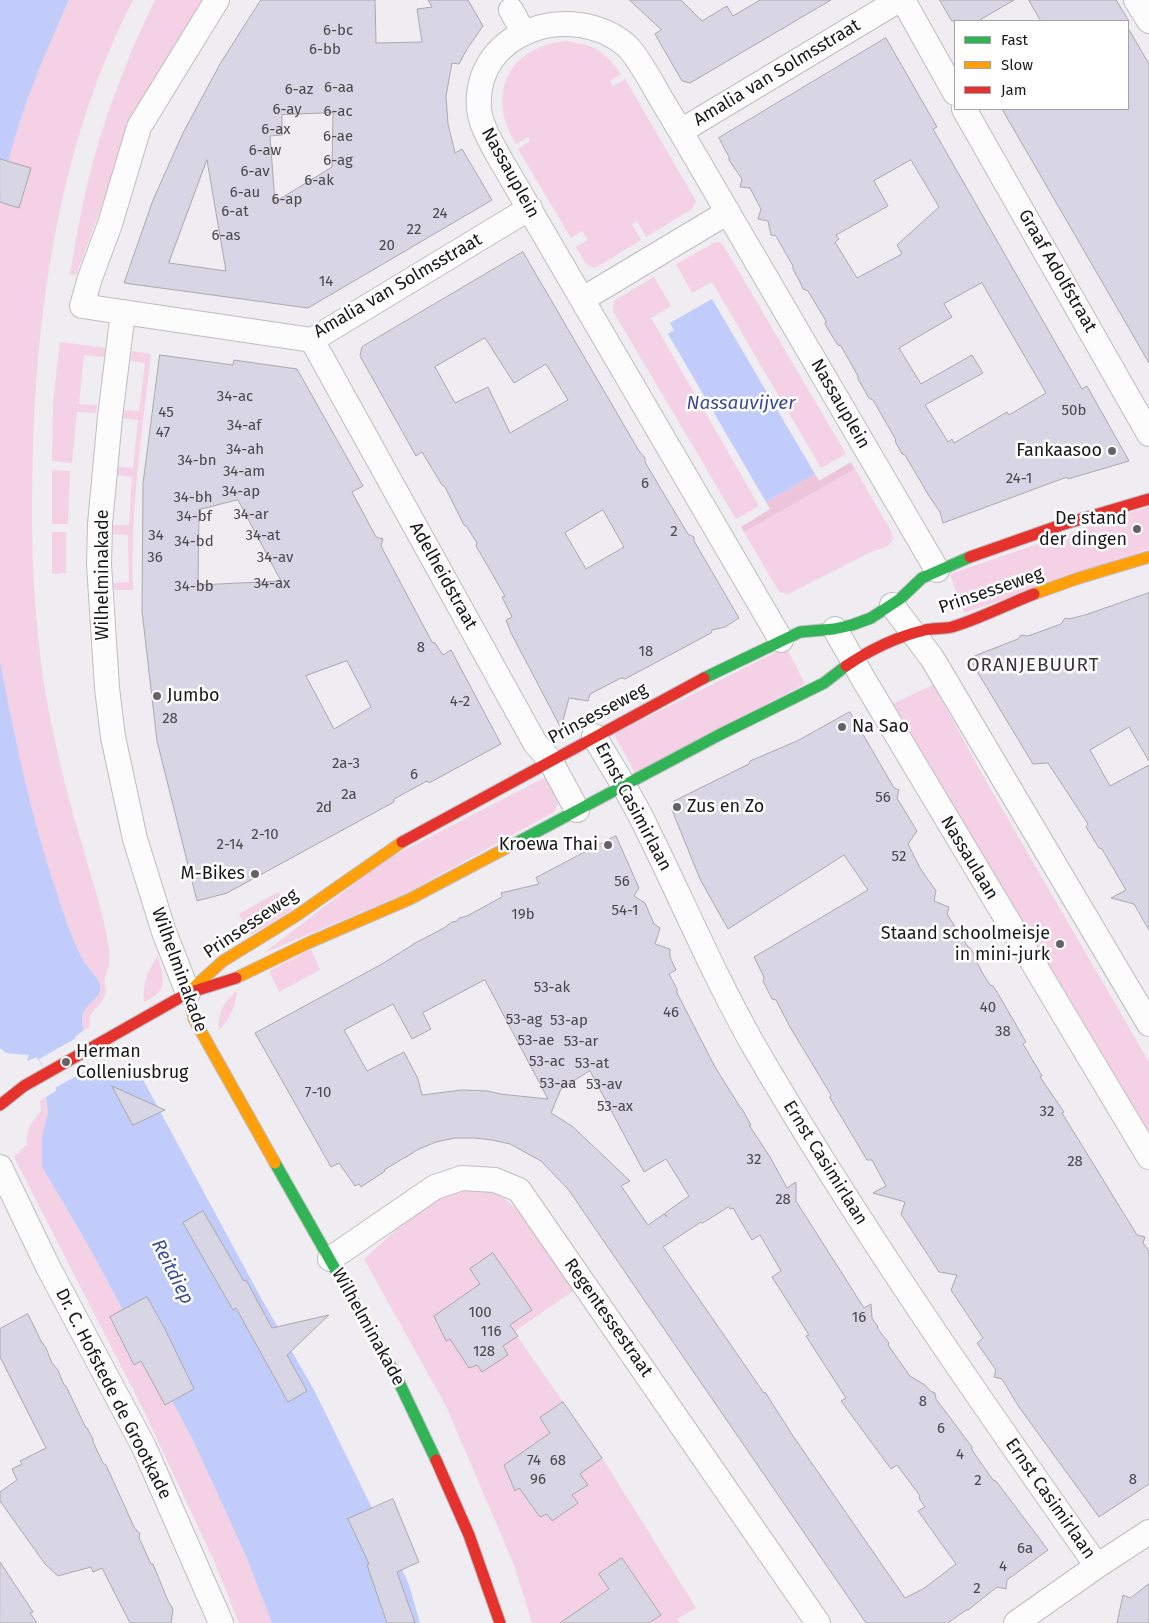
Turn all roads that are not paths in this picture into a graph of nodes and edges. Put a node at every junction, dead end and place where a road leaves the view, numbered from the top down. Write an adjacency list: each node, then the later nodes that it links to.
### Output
1 (217, 0): 12 (street, Amalia van Solmsstraat)
2 (898, 0): 8 (street, Amalia van Solmsstraat)
3 (902, 0): 6 (street)
4 (1136, 0): 5 (street)
5 (1149, 21)
6 (954, 91)
7 (965, 110): 14 (street, Graaf Adolfstraat)
8 (681, 131): 9 (street, Nassauplein); 10 (street, Nassauplein)
9 (530, 208): 11 (street, Nassauplein); 13 (street, Amalia van Solmsstraat)
10 (728, 212): 11 (street); 17 (street, Nassauplein)
11 (583, 299): 21 (street, Nassauplein)
12 (124, 312): 13 (street, Amalia van Solmsstraat); 27 (street, Wilhelminakade)
13 (312, 340): 24 (street, Adelheidstraat)
14 (1149, 434)
15 (1149, 499): 17 (street, Prinsesseweg)
16 (1149, 557): 20 (street, Prinsesseweg)
17 (937, 570): 18 (street, Prinsesseweg)
18 (892, 605): 19 (street, Prinsesseweg); 20 (street)
19 (835, 629): 21 (street, Prinsesseweg); 22 (street, Nassaulaan)
20 (913, 633): 22 (street, Prinsesseweg); 28 (street)
21 (781, 640): 23 (street, Prinsesseweg)
22 (853, 661): 25 (street, Prinsesseweg); 30 (street, Nassaulaan)
23 (594, 736): 24 (street, Prinsesseweg); 25 (street, Ernst Casimirlaan)
24 (550, 760): 26 (street, Adelheidstraat); 27 (street, Prinsesseweg)
25 (622, 786): 26 (street, Prinsesseweg); 34 (street, Ernst Casimirlaan)
26 (577, 810): 27 (street, Prinsesseweg)
27 (188, 993): 29 (street); 32 (street, Wilhelminakade)
28 (1149, 1024)
29 (0, 1105)
30 (1149, 1157)
31 (0, 1167): 35 (street, Dr. C. Hofstede de Grootkade)
32 (330, 1259): 36 (street, Wilhelminakade); 37 (street, Regentessestraat)
33 (1149, 1532): 34 (street)
34 (1097, 1566): 38 (street)
35 (221, 1623)
36 (500, 1623)
37 (818, 1623)
38 (1016, 1623)

